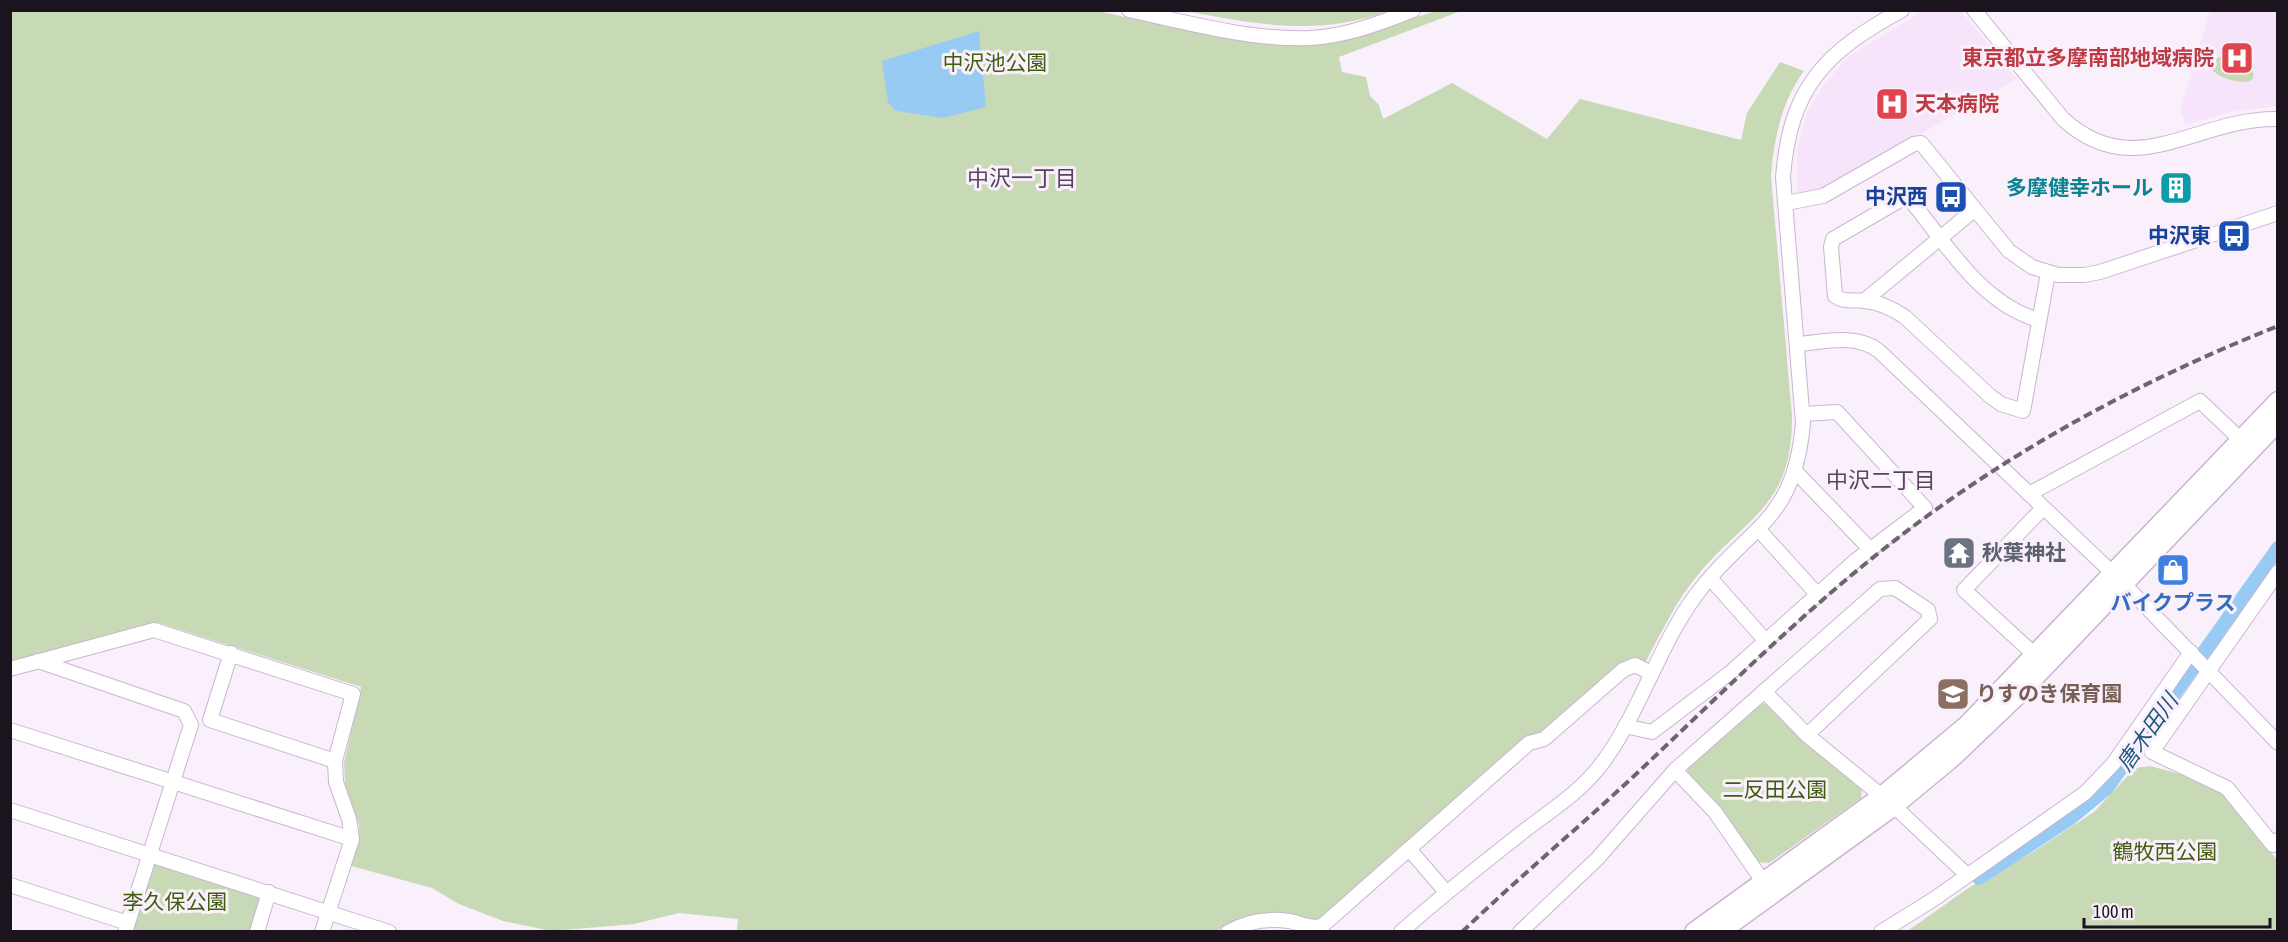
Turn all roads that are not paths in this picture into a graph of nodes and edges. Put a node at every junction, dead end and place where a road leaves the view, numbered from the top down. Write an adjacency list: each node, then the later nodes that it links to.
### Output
1 (1129, 10): 2 (street)
2 (1413, 10)
3 (1902, 10): 6 (street)
4 (1974, 10): 5 (street)
5 (2277, 119)
6 (1785, 203): 7 (street); 13 (street)
7 (1974, 210): 9 (street); 10 (street)
8 (2277, 213): 10 (street)
9 (1941, 236): 11 (street); 11 (street); 12 (street)
10 (2048, 273): 12 (street)
11 (1864, 301): 12 (street)
12 (2038, 320)
13 (1797, 344): 15 (street); 19 (street)
14 (2277, 401): 17 (main road)
15 (1803, 414): 18 (street); 22 (street)
16 (2277, 422): 25 (main road)
17 (2241, 440): 19 (street); 25 (main road)
18 (1795, 471): 21 (street); 22 (street)
19 (2029, 494): 20 (street)
20 (2043, 508): 25 (street); 30 (street)
21 (1759, 530): 24 (street); 26 (street)
22 (1870, 549): 26 (street)
23 (2277, 572): 33 (street)
24 (1710, 578): 27 (street); 34 (street)
25 (2118, 579): 29 (street); 30 (main road); 43 (main road)
26 (1817, 594): 27 (street)
27 (1765, 639): 36 (street)
28 (231, 653): 31 (street); 40 (street); 40 (street)
29 (2193, 654): 33 (street); 49 (street)
30 (2036, 656): 43 (main road)
31 (38, 661): 32 (street); 42 (street)
32 (10, 669)
33 (2207, 669): 39 (street); 46 (street)
34 (1651, 673): 36 (street); 47 (street)
35 (1764, 691): 38 (street); 38 (street); 41 (street)
36 (1625, 726): 53 (street)
37 (10, 730): 42 (street)
38 (1807, 735): 43 (street)
39 (2277, 742)
40 (335, 760): 45 (street)
41 (1675, 770): 51 (street); 61 (street)
42 (174, 782): 45 (street); 48 (street)
43 (1888, 801): 49 (street); 51 (main road)
44 (10, 810): 48 (street)
45 (352, 839): 54 (street)
46 (2277, 840)
47 (1409, 849): 53 (street); 59 (street)
48 (150, 855): 52 (street); 55 (street)
49 (1967, 875): 64 (street)
50 (10, 885): 55 (street)
51 (1768, 888): 62 (main road); 63 (main road)
52 (269, 892): 54 (street); 57 (street)
53 (1446, 892): 60 (street)
54 (329, 911): 56 (street); 58 (street)
55 (126, 927)
56 (388, 931)
57 (256, 932)
58 (322, 932)
59 (1228, 932)
60 (1401, 932)
61 (1520, 932)
62 (1694, 932)
63 (1719, 932)
64 (1881, 932)

